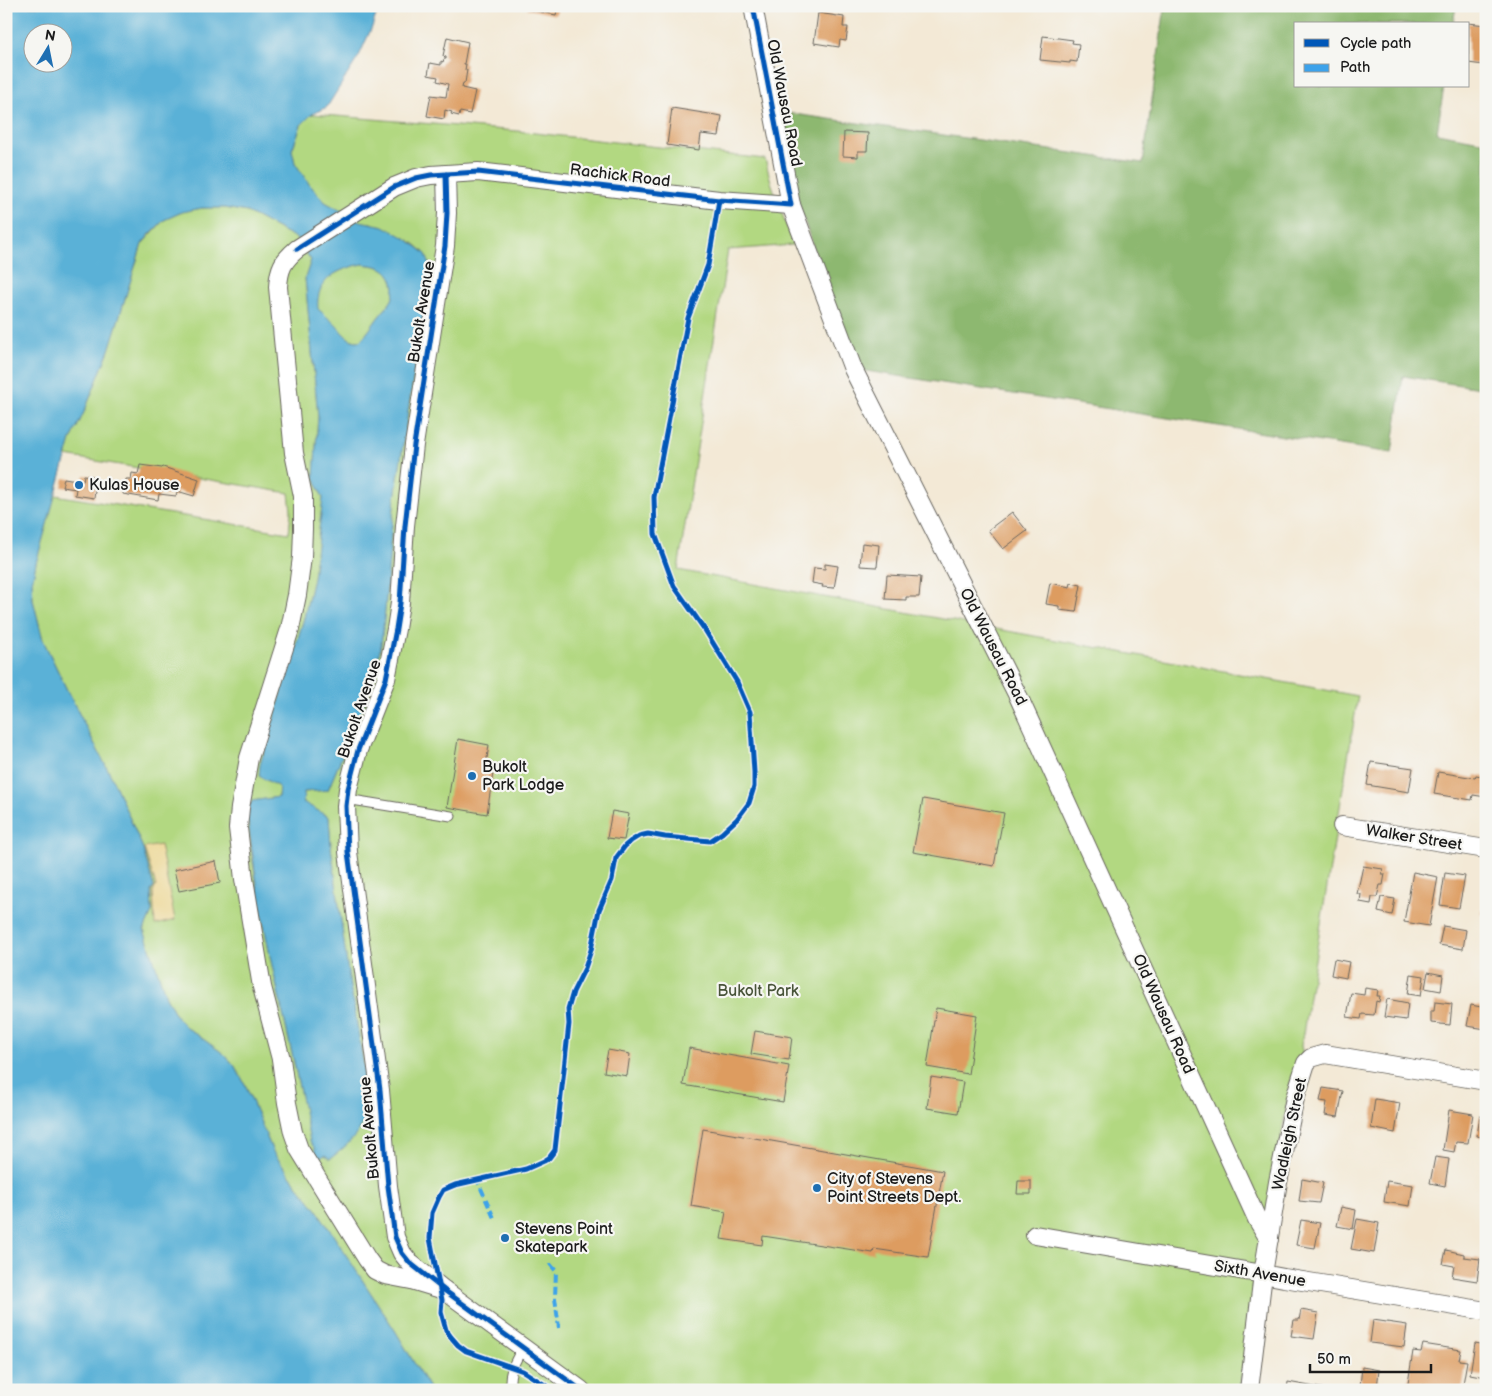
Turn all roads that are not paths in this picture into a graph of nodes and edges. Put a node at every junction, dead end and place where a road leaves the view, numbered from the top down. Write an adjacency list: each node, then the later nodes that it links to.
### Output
1 (754, 6): 3 (street, Old Wausau Road)
2 (446, 174): 3 (street, Rachick Road); 4 (street, Bukolt Avenue); 12 (street, Bukolt Avenue)
3 (791, 204): 10 (street, Old Wausau Road)
4 (346, 799): 5 (lane); 12 (street, Bukolt Avenue)
5 (451, 816)
6 (1342, 826): 7 (street, Walker Street)
7 (1486, 849)
8 (1486, 1081): 10 (street, Wadleigh Street)
9 (1035, 1235): 11 (street, Sixth Avenue)
10 (1269, 1239): 11 (street)
11 (1263, 1274): 13 (street, Sixth Avenue); 17 (street)
12 (444, 1290): 14 (street, Bukolt Avenue)
13 (1486, 1311)
14 (523, 1347): 15 (lane); 16 (street, Bukolt Avenue)
15 (511, 1390)
16 (581, 1390)
17 (1249, 1390)

